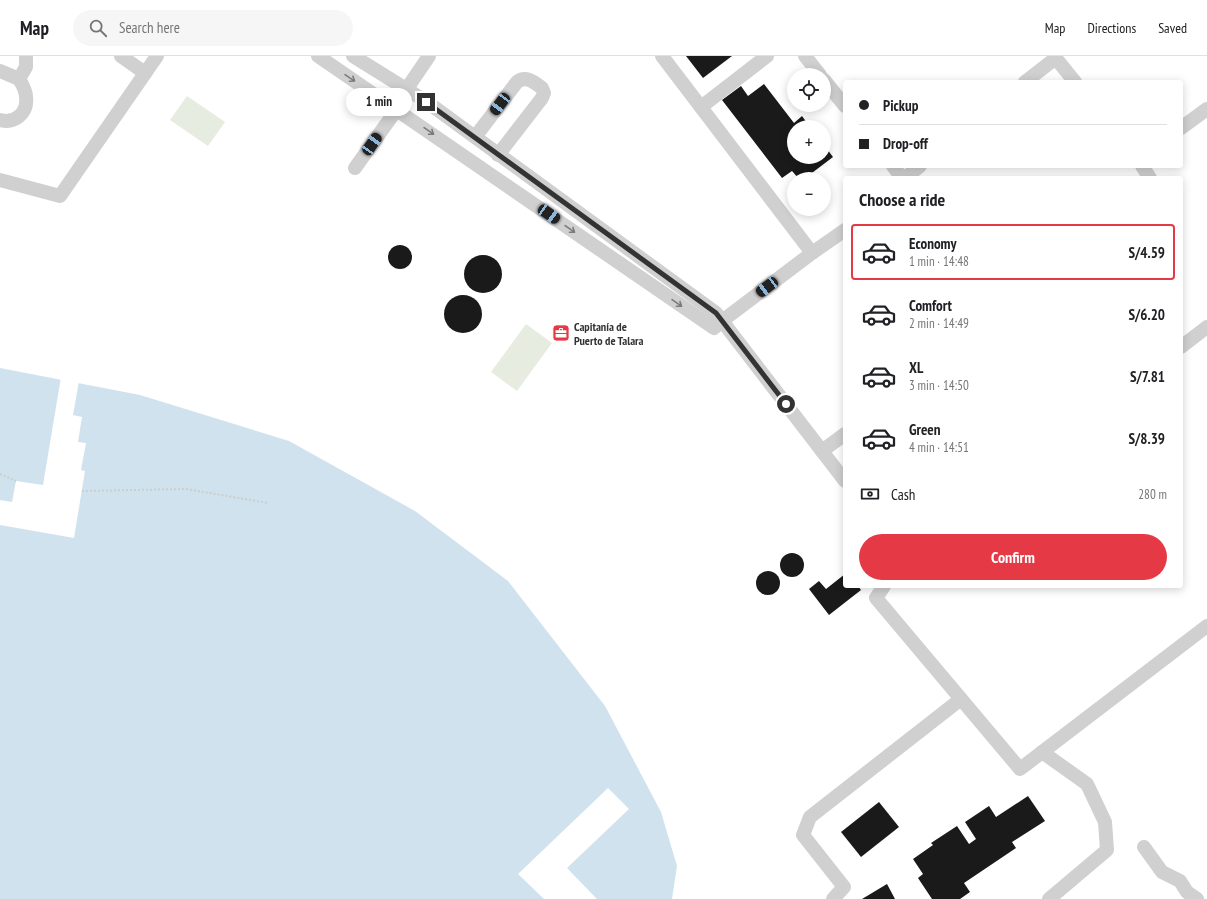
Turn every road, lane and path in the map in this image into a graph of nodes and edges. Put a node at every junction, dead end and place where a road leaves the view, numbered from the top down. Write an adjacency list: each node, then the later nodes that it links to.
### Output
1 (26, 56): 14 (street)
2 (121, 56): 13 (street)
3 (157, 56): 13 (street)
4 (318, 56): 21 (street, one-way to 21)
5 (353, 56): 18 (street)
6 (429, 56): 18 (street)
7 (662, 56): 20 (street)
8 (766, 56): 20 (street)
9 (804, 56): 11 (street)
10 (1055, 57): 15 (street); 16 (street)
11 (814, 68)
12 (0, 71): 14 (street)
13 (145, 73): 32 (street)
14 (19, 79): 23 (street)
15 (1027, 80)
16 (1073, 80)
17 (831, 89): 19 (street)
18 (406, 90): 21 (street); 25 (street)
19 (843, 104)
20 (701, 107): 34 (street)
21 (397, 109): 27 (street); 35 (street, one-way to 35)
22 (1207, 109): 24 (street)
23 (0, 120)
24 (1183, 127)
25 (475, 138): 26 (street); 26 (street)
26 (498, 155): 35 (street)
27 (356, 168)
28 (895, 168): 30 (street)
29 (917, 168): 31 (street)
30 (902, 176)
31 (907, 176)
32 (0, 180)
33 (843, 235): 34 (street)
34 (812, 253): 35 (street)
35 (718, 325): 39 (street)
36 (1207, 327): 37 (street)
37 (1183, 345)
38 (843, 435): 39 (street)
39 (822, 451): 41 (street)
40 (0, 474): 42 (path)
41 (843, 478)
42 (16, 481)
43 (82, 491): 44 (path)
44 (268, 503)
45 (883, 588): 47 (street)
46 (1207, 626): 48 (street)
47 (961, 699): 48 (street); 50 (street)
48 (1042, 752): 51 (street)
49 (1144, 847): 52 (street)
50 (833, 899)
51 (1049, 899)
52 (1197, 899)

